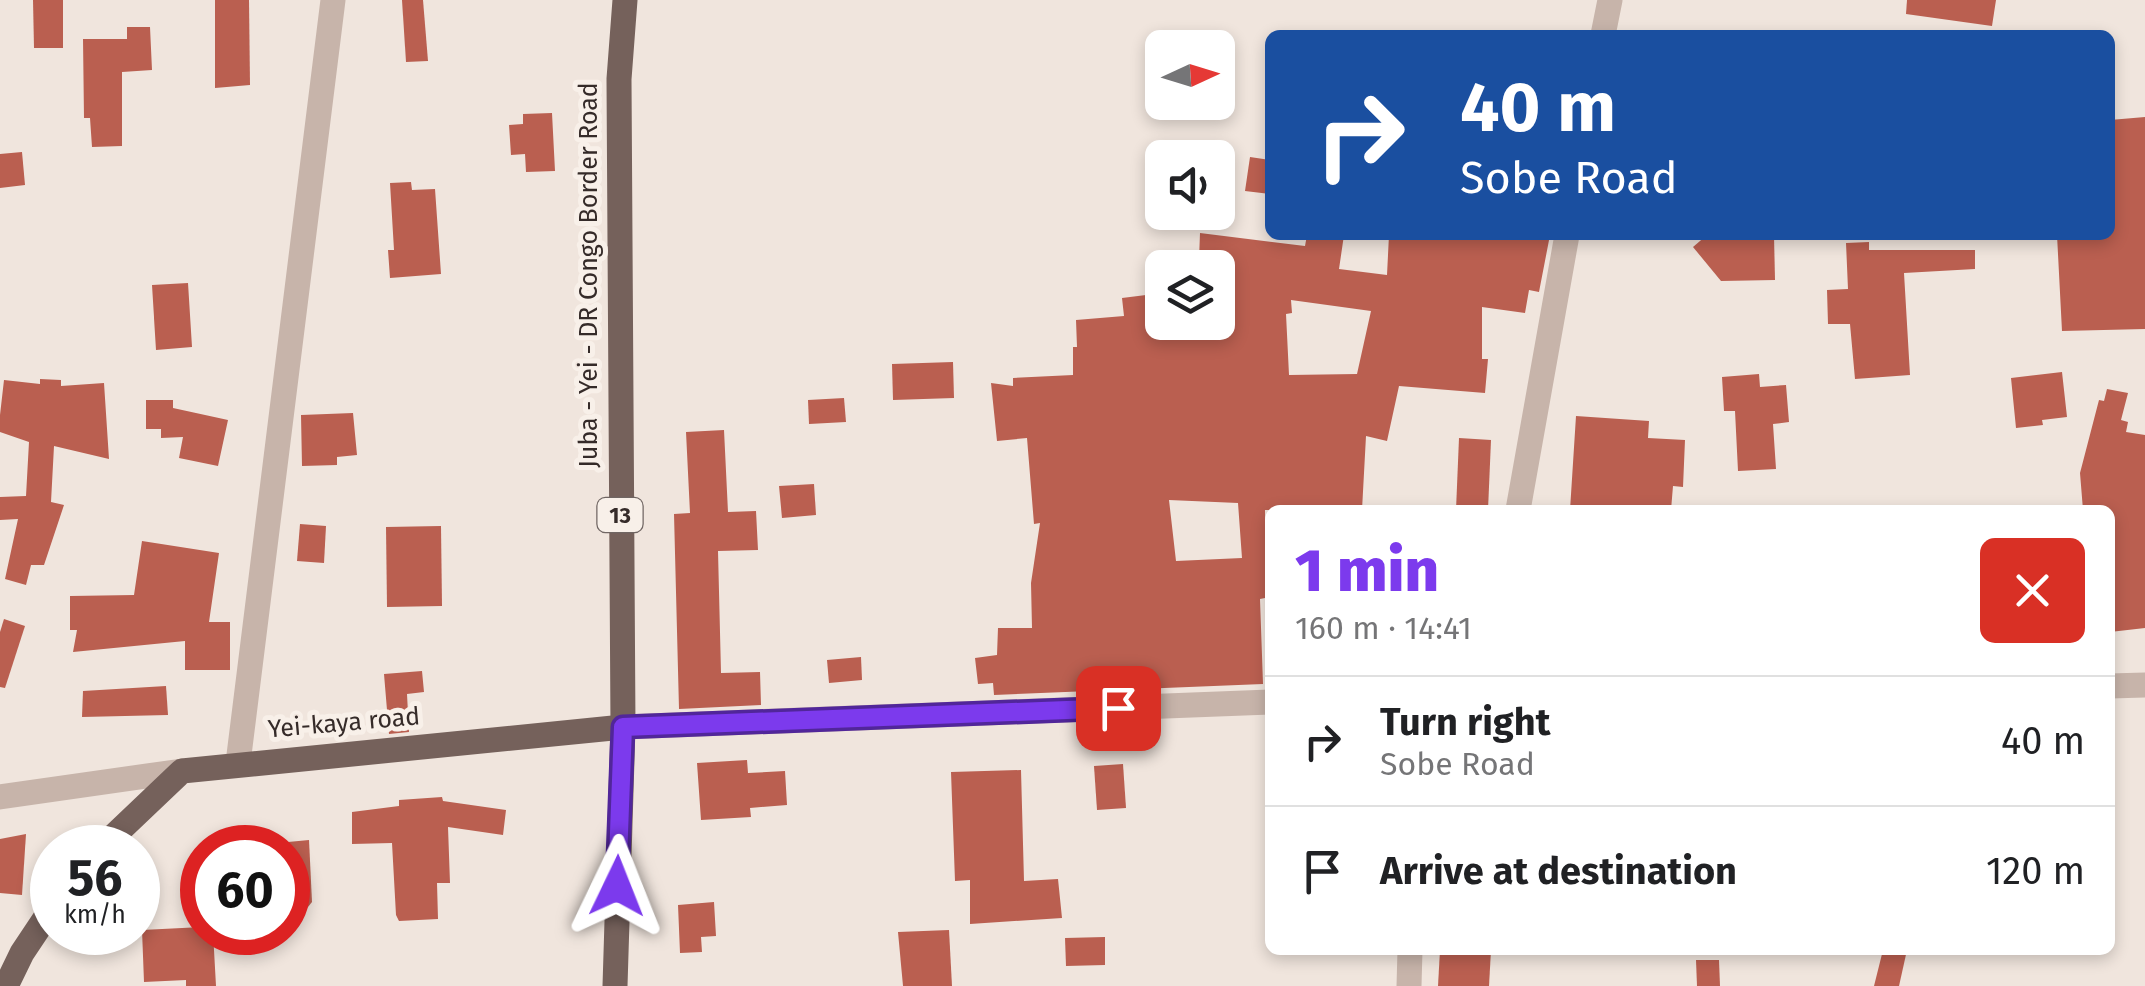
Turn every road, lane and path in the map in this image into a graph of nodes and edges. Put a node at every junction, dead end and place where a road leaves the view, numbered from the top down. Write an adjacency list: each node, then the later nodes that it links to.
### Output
1 (333, 0): 13 (street)
2 (612, 0): 6 (main road, Juba - Yei - DR Congo Border Road / 13)
3 (625, 0): 6 (main road, Juba - Yei - DR Congo Border Road / 13)
4 (1610, 0): 5 (street)
5 (1605, 30)
6 (620, 43): 12 (main road, Juba - Yei - DR Congo Border Road / 13)
7 (1566, 240): 8 (street)
8 (1519, 505)
9 (2145, 685): 10 (street)
10 (2115, 686)
11 (1265, 702): 12 (street)
12 (623, 727): 13 (main road, Yei-kaya road); 20 (main road, Juba - Yei - DR Congo Border Road / 13)
13 (238, 763): 14 (main road, Yei-kaya road)
14 (182, 771): 15 (street); 16 (main road)
15 (0, 797)
16 (125, 825)
17 (30, 941): 19 (main road)
18 (1410, 955): 21 (street)
19 (6, 986)
20 (615, 986)
21 (1410, 986)

